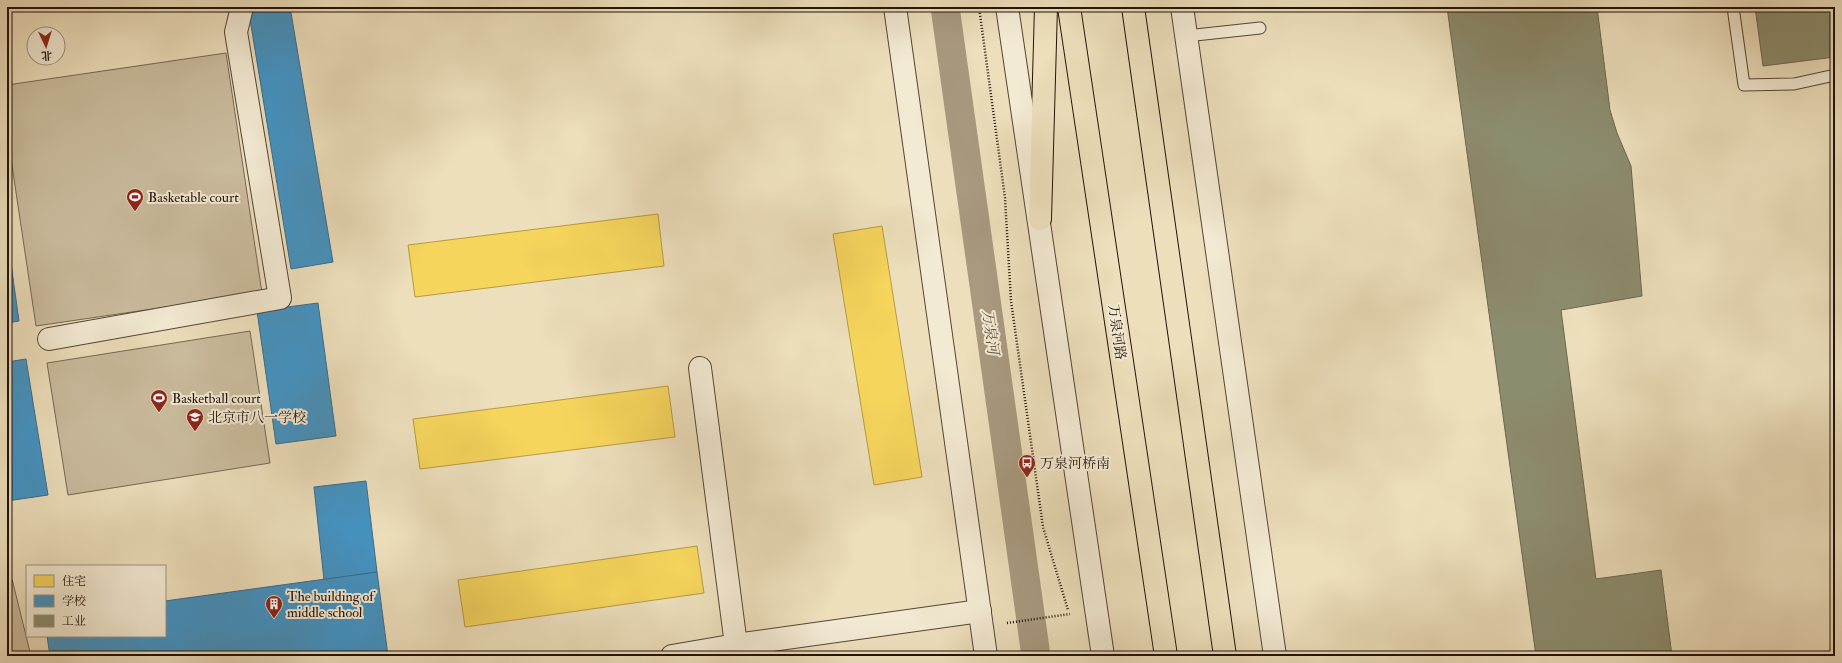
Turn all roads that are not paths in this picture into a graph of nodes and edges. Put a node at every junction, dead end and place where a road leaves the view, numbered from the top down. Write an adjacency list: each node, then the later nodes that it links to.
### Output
1 (242, 7): 13 (street)
2 (895, 7): 15 (street)
3 (1007, 7): 12 (street)
4 (1046, 7): 12 (highway)
5 (1069, 7): 20 (highway, 万泉河路)
6 (1133, 7): 21 (highway)
7 (1182, 7): 10 (street)
8 (1733, 7): 11 (lane)
9 (1260, 28): 10 (lane)
10 (1186, 36): 22 (street)
11 (1835, 74)
12 (1040, 219): 19 (street)
13 (49, 339)
14 (700, 368): 16 (street)
15 (982, 619): 16 (street); 18 (street)
16 (736, 645): 17 (street)
17 (672, 656)
18 (986, 656)
19 (1103, 656)
20 (1166, 656)
21 (1225, 656)
22 (1275, 656)

